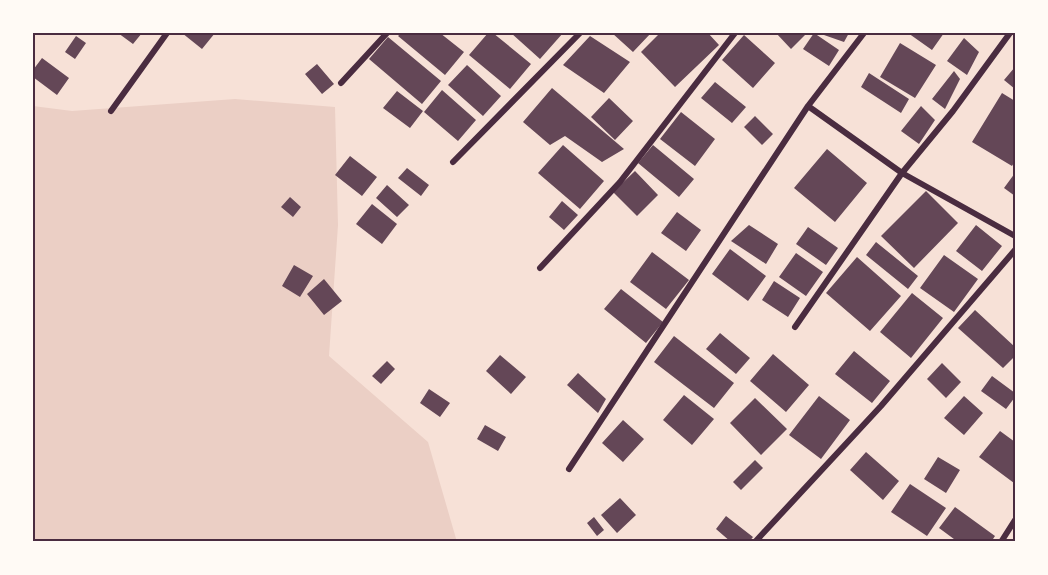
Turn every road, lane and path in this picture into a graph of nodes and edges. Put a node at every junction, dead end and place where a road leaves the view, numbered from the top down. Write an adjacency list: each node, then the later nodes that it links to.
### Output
1 (167, 33): 9 (street)
2 (387, 33): 7 (street)
3 (580, 33): 10 (street)
4 (735, 33): 14 (street)
5 (864, 33): 8 (street)
6 (1010, 33): 11 (street)
7 (341, 83)
8 (808, 106): 11 (street); 16 (street)
9 (111, 111)
10 (453, 162)
11 (902, 173): 12 (street); 15 (street)
12 (1015, 236)
13 (1015, 250): 18 (street)
14 (540, 268)
15 (795, 327)
16 (569, 469)
17 (1015, 520): 19 (street)
18 (755, 542)
19 (1001, 542)

